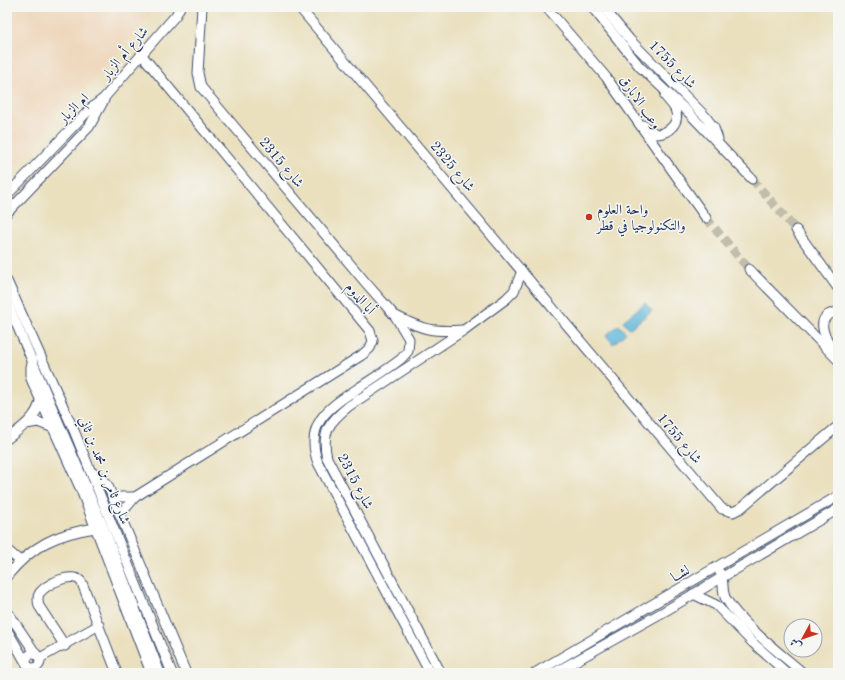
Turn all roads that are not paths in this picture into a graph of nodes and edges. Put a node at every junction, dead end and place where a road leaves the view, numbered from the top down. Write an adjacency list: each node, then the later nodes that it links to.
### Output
1 (180, 7): 7 (street, شارع أم الزبار)
2 (202, 7): 25 (street, شارع 2315)
3 (299, 7): 19 (street, شارع 2325)
4 (546, 7): 10 (street, وعب الابارق)
5 (592, 7): 8 (street, وعب الابارق)
6 (603, 7): 11 (street, شارع 1755)
7 (141, 54): 9 (street, شارع أم الزبار); 38 (street, أبا الدوم)
8 (640, 67): 10 (street); 11 (street, وعب الابارق)
9 (104, 98): 13 (street, ام الزبار); 14 (street, ام الزبار)
10 (632, 115): 15 (street, وعب الابارق)
11 (719, 142): 12 (street, وعب الابارق)
12 (752, 179)
13 (7, 195)
14 (7, 213)
15 (706, 218)
16 (796, 230): 17 (street)
17 (824, 268): 20 (street); 22 (street)
18 (749, 269): 29 (street)
19 (522, 271): 26 (street, شارع 2315); 32 (street, شارع 1755)
20 (838, 275)
21 (7, 280): 35 (street, شارع ثامر بن محمد بن ثاني)
22 (838, 288)
23 (7, 302): 28 (street, شارع ثامر بن محمد بن ثاني)
24 (838, 312): 27 (street)
25 (395, 316): 26 (street, شارع 2315); 60 (street, شارع 2315)
26 (464, 330): 61 (street, شارع 2315)
27 (838, 356)
28 (33, 360): 30 (street); 57 (street, شارع ثامر بن محمد بن ثاني)
29 (838, 360)
30 (40, 401): 31 (street); 33 (street)
31 (25, 425): 33 (street); 34 (street)
32 (838, 426)
33 (51, 427): 41 (street)
34 (7, 439)
35 (90, 471): 37 (street); 52 (street, شارع ثامر بن محمد بن ثاني)
36 (838, 496): 44 (street, لشــا)
37 (113, 497): 38 (street); 40 (street)
38 (135, 497): 40 (street, أبا الدوم)
39 (838, 509): 46 (street, لشــا)
40 (120, 515): 50 (street)
41 (95, 528): 43 (street); 56 (street)
42 (7, 550): 43 (street)
43 (20, 561): 45 (street)
44 (717, 567): 46 (street); 62 (street, لشــا)
45 (7, 576)
46 (723, 576): 47 (street, لشــا); 65 (street)
47 (693, 594): 63 (street, لشــا); 64 (street)
48 (7, 611): 54 (street)
49 (99, 626): 53 (street); 53 (street); 55 (street)
50 (168, 629): 52 (street); 59 (street)
51 (7, 630): 54 (street)
52 (156, 634): 58 (street, شارع ثامر بن محمد بن ثاني)
53 (64, 646): 54 (street)
54 (36, 665)
55 (116, 673)
56 (151, 673)
57 (160, 673)
58 (172, 673)
59 (186, 673)
60 (430, 673)
61 (441, 673)
62 (535, 673)
63 (554, 673)
64 (787, 673)
65 (803, 673)

